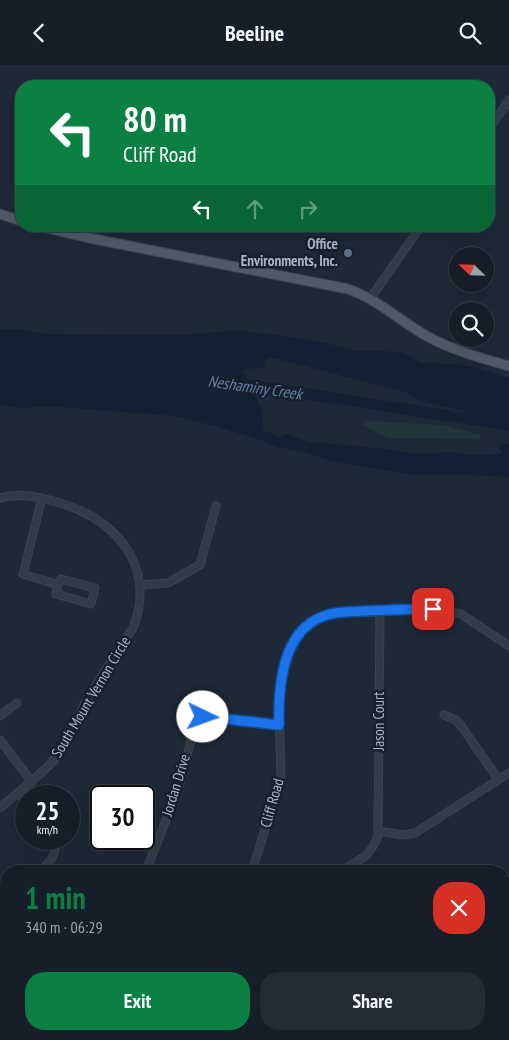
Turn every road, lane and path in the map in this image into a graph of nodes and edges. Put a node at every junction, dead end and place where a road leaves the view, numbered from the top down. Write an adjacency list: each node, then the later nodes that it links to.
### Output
1 (509, 100): 2 (street)
2 (495, 120)
3 (0, 214): 4 (main road)
4 (15, 219)
5 (64, 232): 7 (main road)
6 (417, 232): 7 (street)
7 (370, 299): 8 (main road)
8 (509, 366)
9 (0, 498): 10 (street, South Mount Vernon Circle)
10 (42, 498): 12 (street); 13 (street, South Mount Vernon Circle)
11 (216, 506): 13 (street)
12 (58, 585): 12 (street)
13 (140, 585): 23 (street, South Mount Vernon Circle)
14 (380, 611): 15 (street, Cliff Road); 19 (street, Cliff Road); 27 (street, Jason Court)
15 (509, 646)
16 (17, 703): 18 (street)
17 (444, 715): 22 (street)
18 (0, 716)
19 (279, 725): 30 (street, Jordan Drive); 31 (street, Cliff Road)
20 (0, 740): 23 (street)
21 (509, 773): 22 (street)
22 (498, 779): 27 (street)
23 (32, 781): 24 (street, South Mount Vernon Circle)
24 (27, 785)
25 (15, 796): 26 (street, South Mount Vernon Circle)
26 (0, 808)
27 (379, 831): 32 (street)
28 (55, 850): 29 (street)
29 (46, 865)
30 (148, 865)
31 (254, 865)
32 (350, 865)

